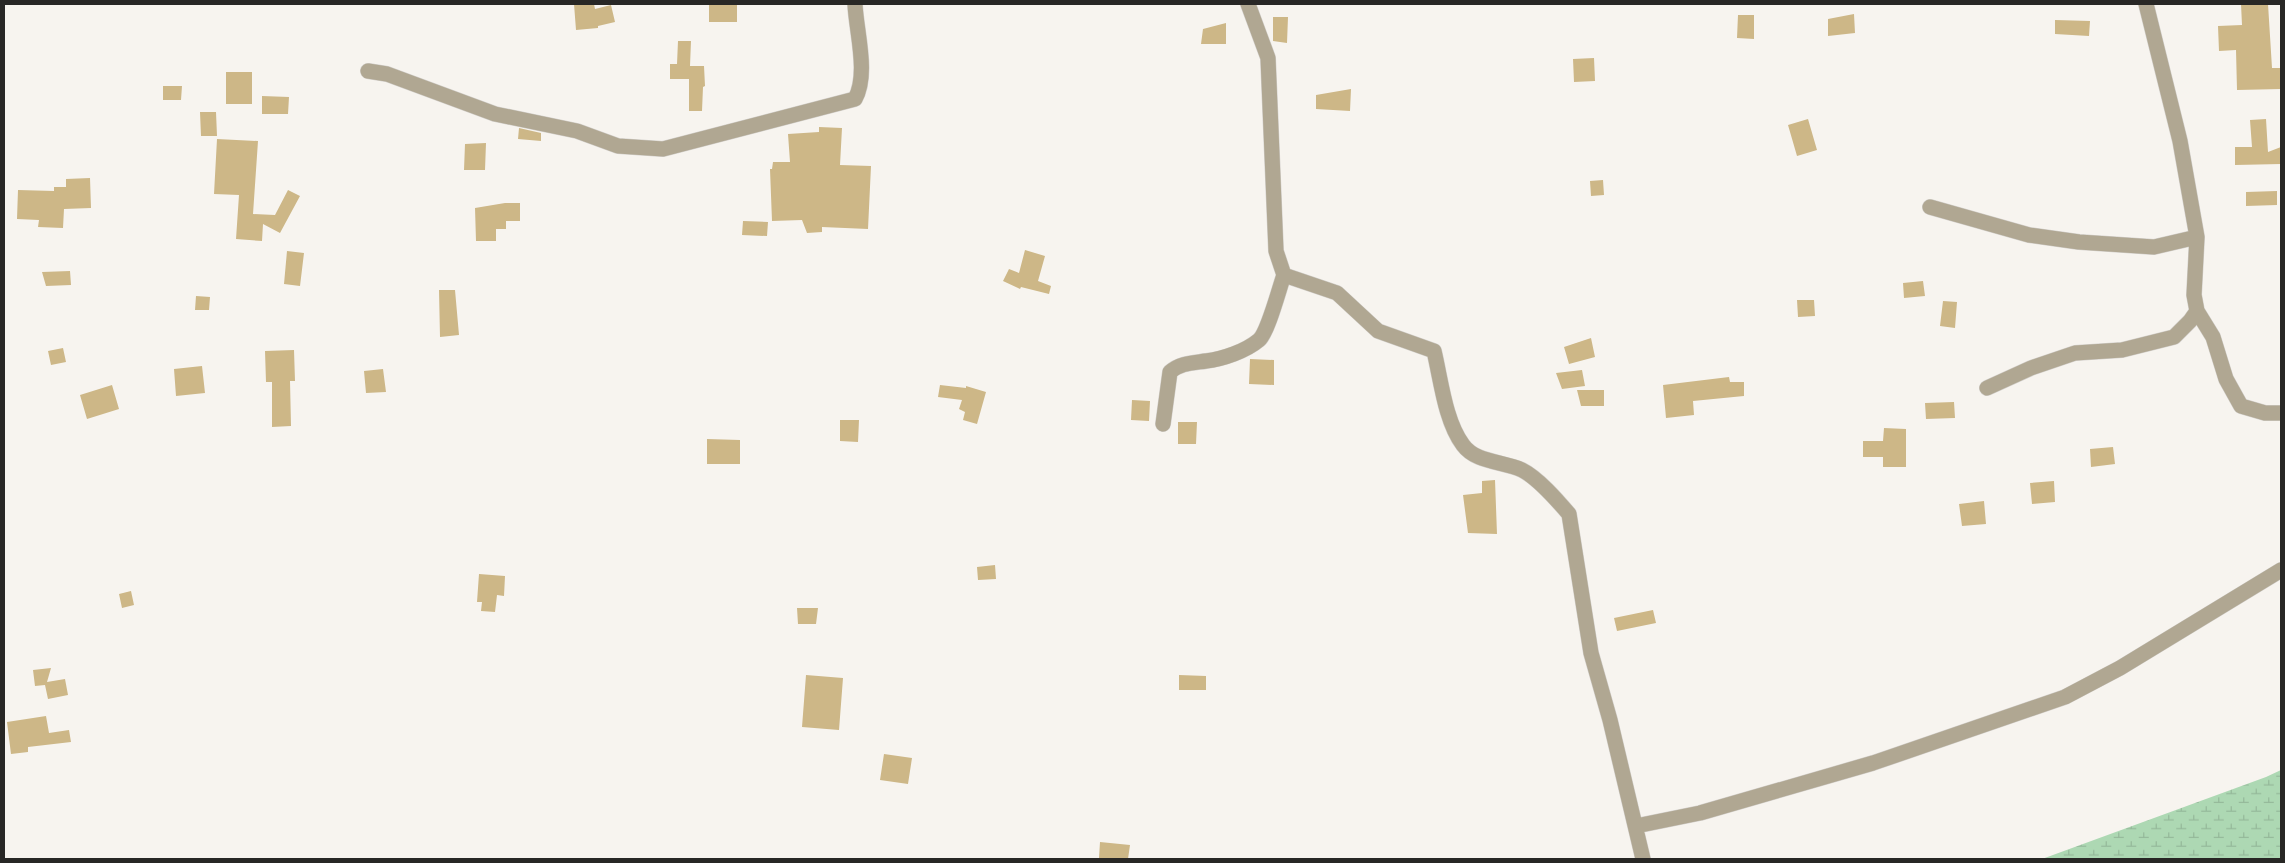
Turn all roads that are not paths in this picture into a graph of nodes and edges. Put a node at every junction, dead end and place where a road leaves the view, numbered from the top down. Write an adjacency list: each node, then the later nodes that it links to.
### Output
1 (855, 4): 4 (street)
2 (1248, 4): 7 (street)
3 (2146, 4): 6 (street)
4 (368, 71)
5 (1930, 207): 6 (street)
6 (2197, 237): 8 (street)
7 (1284, 275): 11 (street); 13 (street)
8 (2197, 311): 9 (street); 10 (street)
9 (1987, 388)
10 (2281, 413)
11 (1163, 424)
12 (2281, 570): 13 (street)
13 (1636, 826): 14 (street)
14 (1643, 859)

